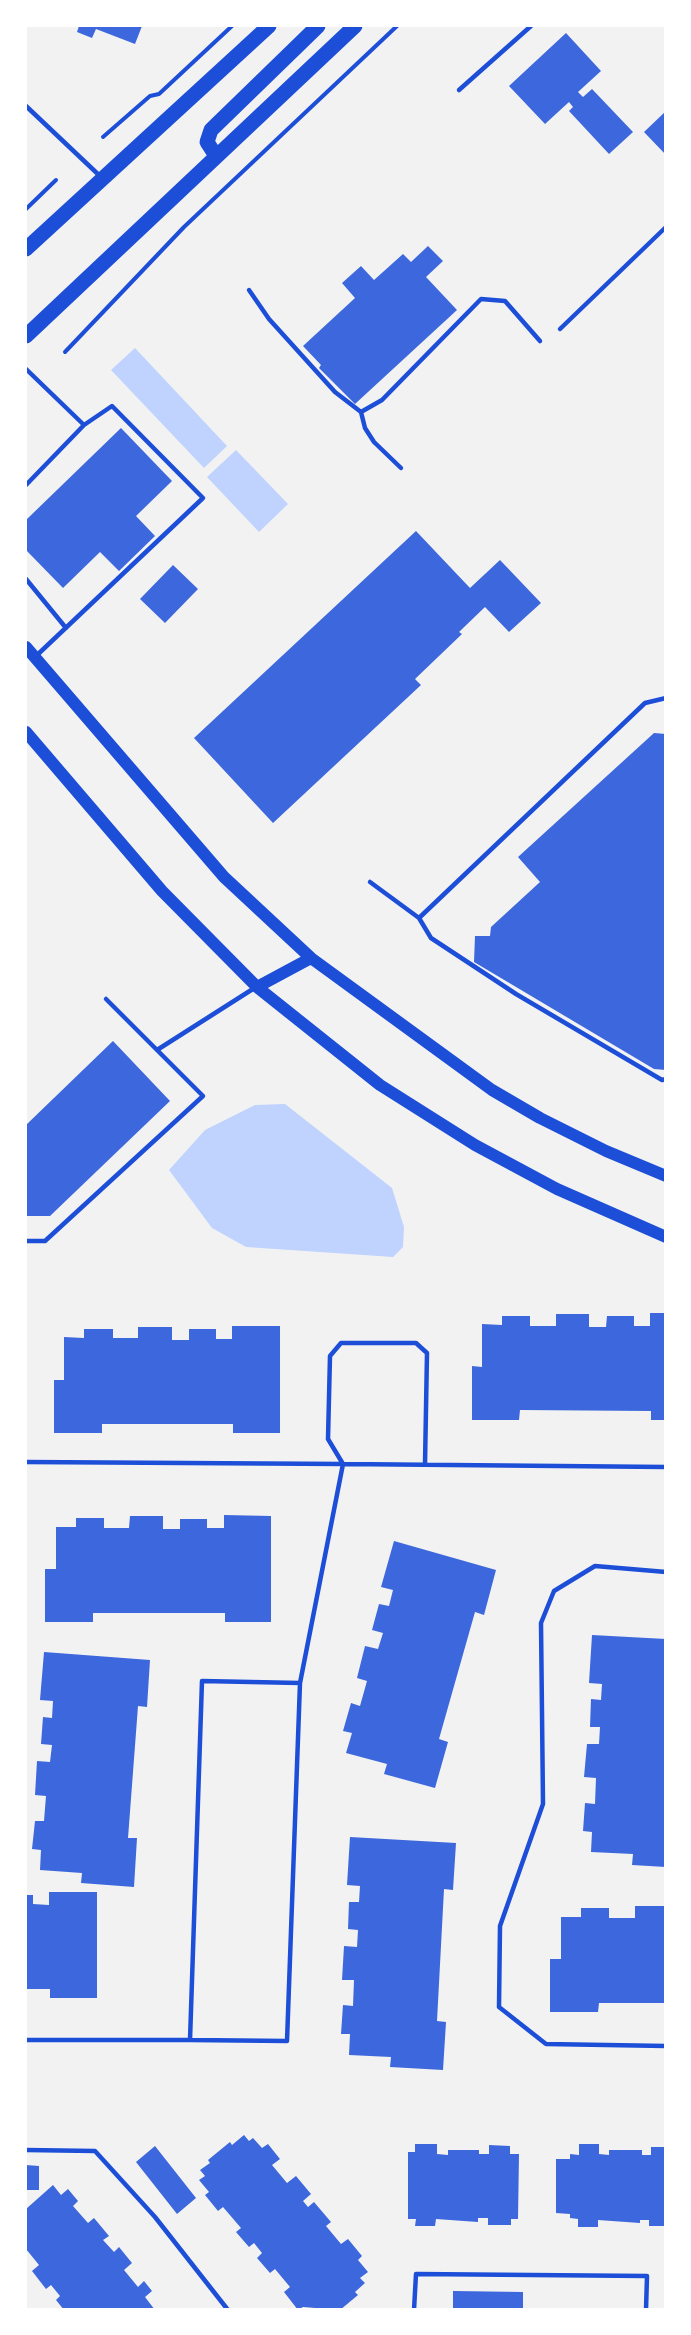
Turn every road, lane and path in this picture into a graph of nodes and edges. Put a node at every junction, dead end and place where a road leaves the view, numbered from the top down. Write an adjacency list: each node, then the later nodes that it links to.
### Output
1 (232, 26): 9 (path)
2 (269, 26): 11 (main road)
3 (318, 26): 10 (main road)
4 (355, 26): 10 (main road)
5 (397, 26): 20 (path)
6 (531, 26): 7 (lane)
7 (459, 90)
8 (26, 106): 11 (lane)
9 (103, 137)
10 (216, 156): 18 (main road)
11 (101, 177): 15 (main road)
12 (56, 180): 13 (path)
13 (26, 209)
14 (666, 226): 17 (lane)
15 (26, 249)
16 (249, 290): 22 (lane)
17 (560, 329)
18 (26, 336)
19 (540, 341): 22 (lane)
20 (65, 352)
21 (26, 369): 23 (lane)
22 (361, 412): 24 (lane)
23 (84, 425): 25 (lane); 27 (lane)
24 (401, 468)
25 (26, 485)
26 (26, 579): 27 (lane)
27 (66, 628): 29 (lane)
28 (26, 647): 29 (main road)
29 (35, 657): 34 (main road)
30 (666, 698): 33 (lane)
31 (26, 732): 35 (main road)
32 (370, 882): 33 (lane)
33 (419, 918): 38 (lane)
34 (311, 958): 35 (main road); 39 (main road)
35 (257, 987): 37 (lane); 40 (main road)
36 (106, 999): 37 (lane)
37 (156, 1050): 41 (lane)
38 (666, 1079)
39 (666, 1176)
40 (666, 1237)
41 (26, 1241)
42 (26, 1462): 43 (lane)
43 (343, 1464): 44 (lane); 44 (lane); 47 (lane)
44 (425, 1464): 45 (lane)
45 (666, 1467)
46 (666, 1572): 50 (lane)
47 (300, 1683): 49 (lane); 49 (lane)
48 (26, 2040): 49 (lane)
49 (190, 2040)
50 (666, 2046)
51 (26, 2150): 52 (lane)
52 (228, 2310)
53 (414, 2310): 54 (lane)
54 (646, 2310)

